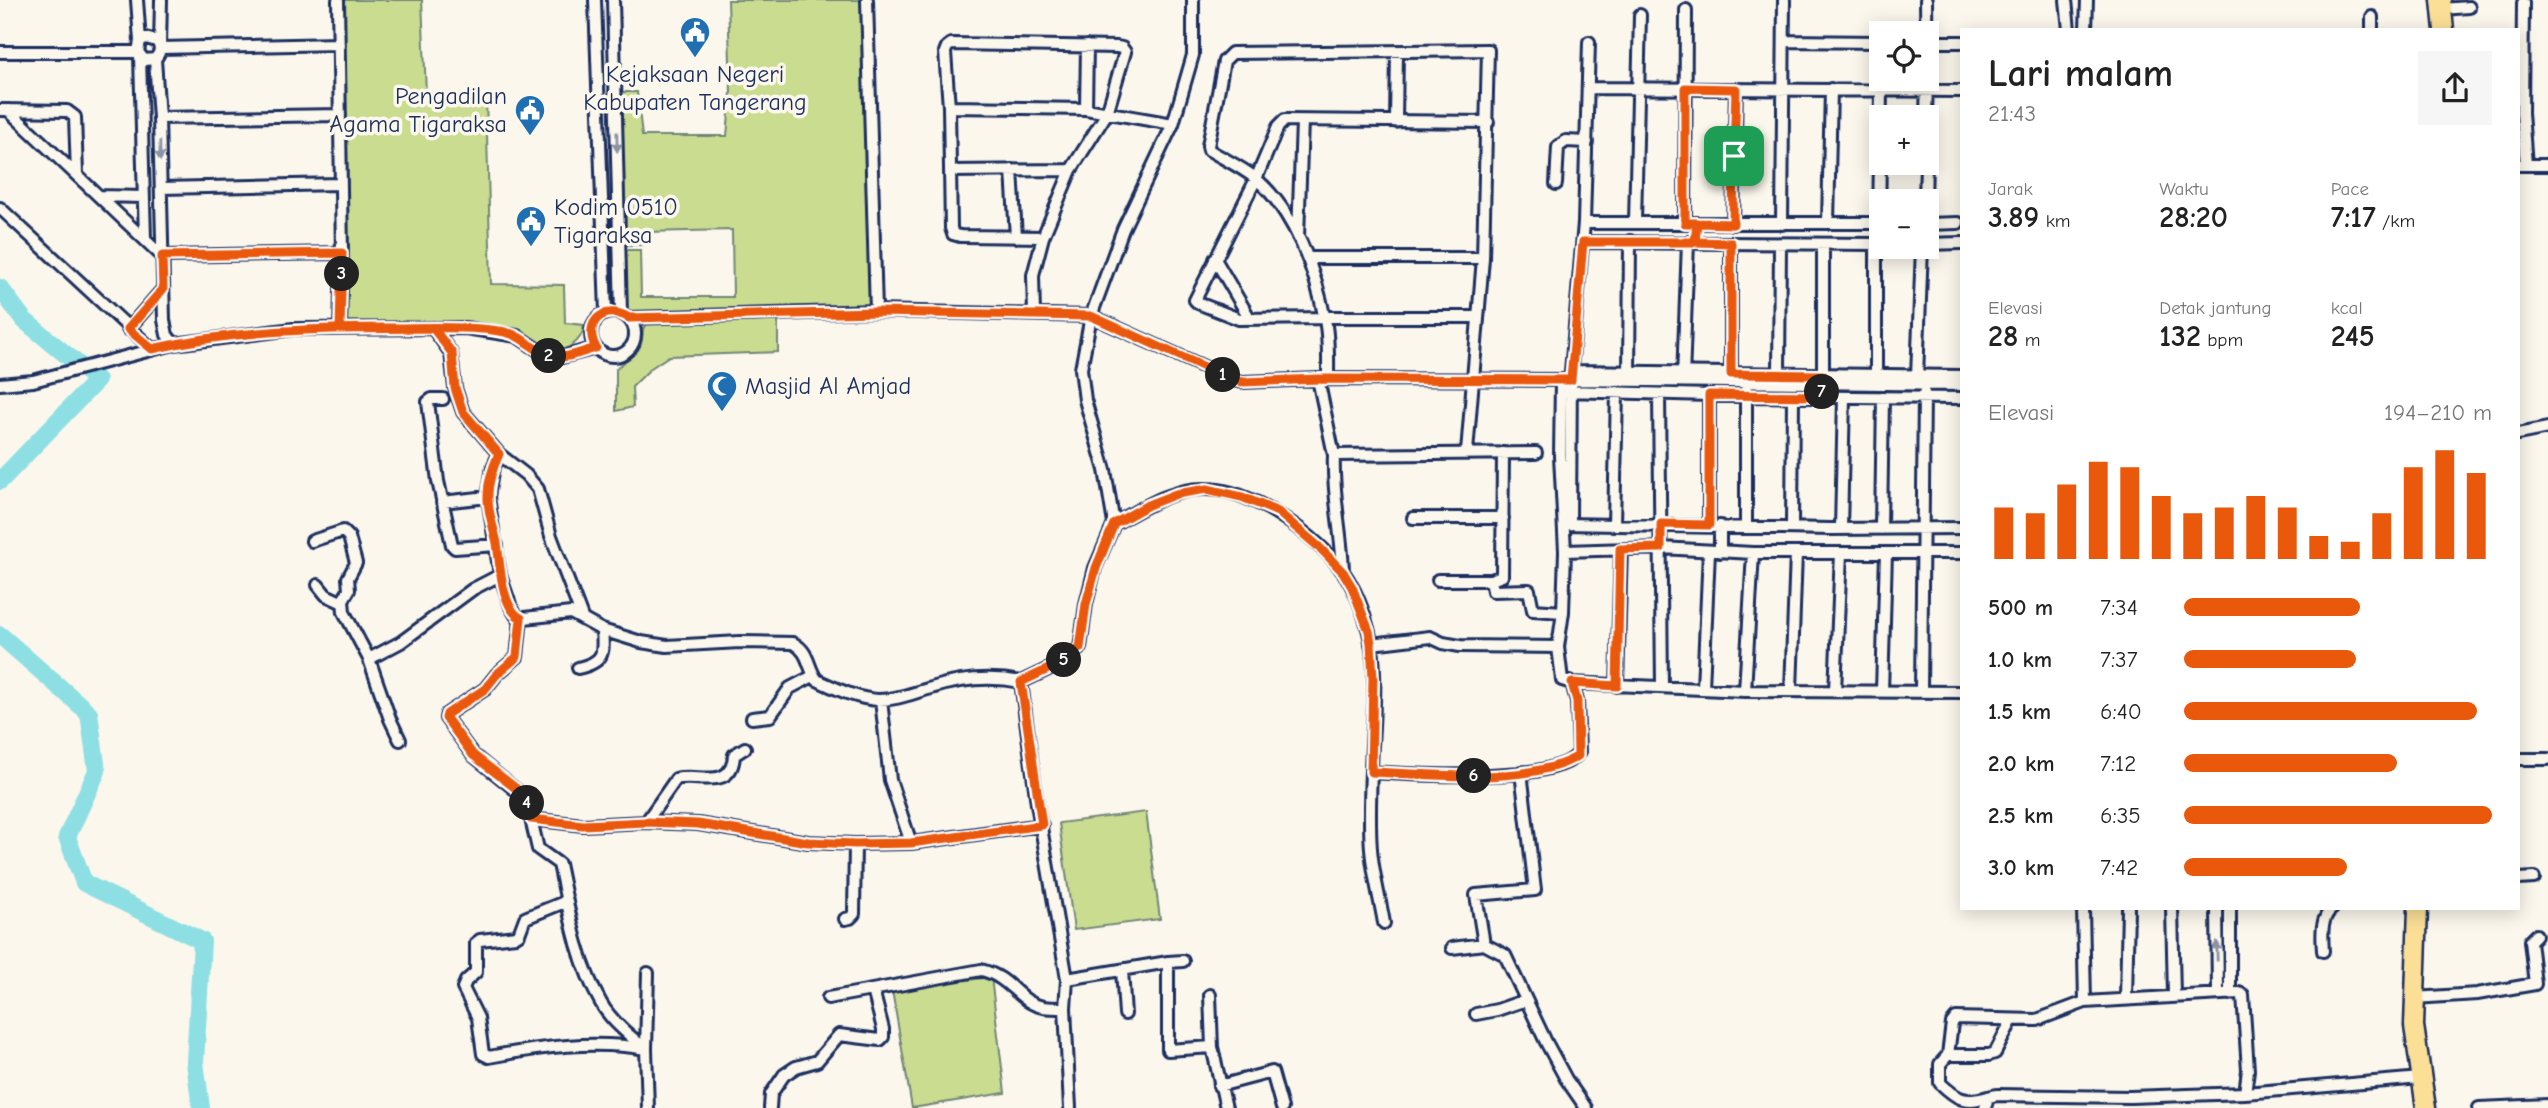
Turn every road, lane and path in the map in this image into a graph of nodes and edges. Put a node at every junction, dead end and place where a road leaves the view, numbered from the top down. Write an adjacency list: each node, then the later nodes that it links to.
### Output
1 (137, 0): 31 (street)
2 (161, 0): 30 (street)
3 (338, 0): 28 (street)
4 (595, 0): 105 (street)
5 (613, 0): 107 (street, one-way to 107)
6 (867, 0): 104 (street)
7 (1193, 0): 54 (street)
8 (1784, 0): 24 (street)
9 (1926, 0): 18 (street)
10 (2066, 0): 19 (street)
11 (2087, 0): 20 (street)
12 (2442, 4): 14 (street); 22 (main road)
13 (2523, 4): 56 (street)
14 (2469, 7)
15 (1686, 10): 38 (street)
16 (1640, 15): 37 (street)
17 (2372, 17): 21 (street)
18 (1926, 21)
19 (2069, 28)
20 (2086, 28)
21 (2372, 28)
22 (2444, 28)
23 (1589, 41): 36 (street)
24 (1784, 41): 25 (street); 40 (street)
25 (1869, 42)
26 (1939, 42): 27 (street)
27 (1960, 43)
28 (339, 44): 30 (street); 49 (street)
29 (1087, 46): 45 (street); 46 (street); 48 (street)
30 (160, 47): 31 (street); 34 (street)
31 (139, 50): 33 (street); 34 (street); 68 (street)
32 (1397, 51): 52 (street); 53 (street); 62 (street)
33 (0, 52)
34 (155, 59): 50 (street)
35 (1939, 84): 43 (street)
36 (1588, 88): 37 (street); 55 (street)
37 (1638, 88): 38 (street); 70 (street)
38 (1685, 88): 39 (street); 73 (street)
39 (1736, 89): 40 (street); 78 (street)
40 (1783, 89): 41 (street); 79 (street)
41 (1831, 89): 42 (street); 75 (street)
42 (1869, 90)
43 (1960, 90)
44 (1881, 91): 66 (street)
45 (949, 107): 46 (street); 60 (street)
46 (1086, 109): 48 (street)
47 (4, 110): 61 (street); 61 (street)
48 (1107, 113): 54 (street); 59 (street)
49 (340, 115): 50 (street); 63 (street)
50 (159, 118): 65 (street, one-way to 65)
51 (1303, 121): 52 (street); 62 (street); 82 (street)
52 (1396, 122): 53 (street)
53 (1488, 122): 99 (street)
54 (1172, 124): 108 (street)
55 (1587, 142): 64 (street); 72 (street)
56 (2522, 165): 57 (street)
57 (2548, 165)
58 (1012, 170): 59 (street); 60 (street); 80 (street)
59 (1071, 170): 81 (street)
60 (950, 171): 80 (street)
61 (77, 174): 67 (street)
62 (1256, 179): 82 (street); 100 (street)
63 (340, 184): 65 (street); 96 (street)
64 (1556, 184)
65 (161, 188): 97 (street)
66 (1880, 189)
67 (100, 196): 68 (street); 83 (street)
68 (143, 197): 83 (street)
69 (0, 208): 113 (street)
70 (1635, 222): 72 (street); 73 (street)
71 (1960, 222): 77 (street); 84 (street)
72 (1584, 223): 86 (street)
73 (1680, 223): 74 (street); 87 (street)
74 (1697, 223): 78 (street); 88 (street)
75 (1829, 223): 76 (street); 79 (street); 93 (street); 94 (street)
76 (1869, 223)
77 (1939, 223)
78 (1733, 224): 79 (street)
79 (1782, 224)
80 (1016, 237): 81 (street)
81 (1043, 237): 106 (street)
82 (1298, 237): 98 (street)
83 (145, 239): 97 (street)
84 (1960, 240)
85 (1630, 241): 86 (street); 87 (street); 122 (street)
86 (1583, 242): 128 (street)
87 (1674, 242): 88 (street)
88 (1691, 242): 90 (street); 129 (street)
89 (1960, 242): 91 (street)
90 (1731, 243): 92 (street); 118 (street)
91 (1939, 243)
92 (1780, 244): 93 (street); 119 (street)
93 (1821, 244): 94 (street); 126 (street)
94 (1839, 244): 95 (street)
95 (1869, 244)
96 (342, 253): 97 (street); 114 (street)
97 (162, 256): 103 (street)
98 (1309, 258): 99 (street); 109 (street)
99 (1483, 258): 110 (street)
100 (1215, 259): 111 (street); 111 (street)
101 (1879, 259): 120 (street)
102 (1922, 259): 124 (street)
103 (163, 289): 113 (street); 115 (street)
104 (876, 312): 106 (street); 107 (street)
105 (606, 313): 107 (street); 116 (street)
106 (1034, 314): 108 (street)
107 (625, 316): 116 (street)
108 (1091, 316): 125 (street); 154 (street)
109 (1324, 317): 110 (street); 111 (street); 125 (street)
110 (1477, 317): 127 (street)
111 (1251, 319)
112 (433, 328): 114 (street); 116 (street); 148 (street)
113 (128, 329): 117 (street)
114 (340, 329): 115 (street)
115 (174, 344): 117 (street)
116 (596, 348)
117 (152, 349): 130 (street)
118 (1731, 374): 123 (street); 129 (street)
119 (1779, 374): 123 (street); 126 (street)
120 (1876, 376): 124 (street); 126 (street)
121 (1960, 376): 124 (street)
122 (1629, 377): 128 (street); 129 (street); 132 (street)
123 (1746, 378): 126 (street); 129 (street); 135 (street)
124 (1922, 378): 126 (street); 131 (street); 140 (street)
125 (1323, 379): 127 (street); 149 (street)
126 (1823, 379): 137 (street)
127 (1472, 380): 128 (street); 145 (street)
128 (1567, 383): 132 (street); 155 (street)
129 (1684, 383): 133 (street); 134 (street)
130 (0, 384)
131 (1960, 385)
132 (1622, 393): 133 (street); 157 (street)
133 (1659, 394): 156 (street)
134 (1709, 395): 135 (street); 159 (street)
135 (1746, 396): 136 (street); 160 (street)
136 (1793, 396): 137 (street); 161 (street)
137 (1822, 396): 138 (street)
138 (1844, 397): 139 (street); 163 (street)
139 (1883, 397): 140 (street); 164 (street)
140 (1924, 398): 141 (street); 165 (street)
141 (1960, 398)
142 (443, 399): 151 (street)
143 (2548, 428): 144 (street)
144 (2520, 434)
145 (1467, 452): 146 (street); 149 (street)
146 (1503, 453): 147 (street); 153 (street)
147 (1536, 453)
148 (499, 454): 150 (street); 187 (street)
149 (1335, 455): 179 (street)
150 (488, 497): 151 (street); 167 (street)
151 (442, 502): 167 (street)
152 (1413, 518): 153 (street)
153 (1503, 519): 182 (street)
154 (1114, 524): 179 (street); 194 (street)
155 (1566, 524): 157 (street); 171 (street)
156 (1661, 524): 157 (street); 158 (street); 168 (street)
157 (1614, 525)
158 (1697, 525): 159 (street); 170 (street)
159 (1714, 525): 160 (street); 172 (street)
160 (1746, 527): 161 (street)
161 (1792, 528): 163 (street)
162 (1960, 528): 165 (street)
163 (1841, 529): 164 (street); 176 (street); 176 (street)
164 (1881, 529): 165 (street)
165 (1924, 529): 173 (street)
166 (312, 541): 184 (street)
167 (497, 545): 180 (street)
168 (1661, 548): 169 (street); 170 (street); 197 (street)
169 (1620, 549): 171 (street); 196 (street)
170 (1696, 550): 172 (street)
171 (1565, 551): 185 (street)
172 (1714, 552): 174 (street); 198 (street)
173 (1923, 552): 177 (street); 178 (street); 203 (street)
174 (1753, 553): 175 (street); 200 (street)
175 (1796, 553): 176 (street); 199 (street)
176 (1841, 553): 177 (street); 201 (street)
177 (1886, 553): 202 (street)
178 (1960, 553)
179 (1343, 572): 189 (street)
180 (500, 575): 186 (street); 191 (street)
181 (1438, 580): 182 (street)
182 (1491, 580): 185 (street)
183 (318, 586): 184 (street)
184 (343, 603): 191 (street)
185 (1563, 612): 190 (street)
186 (521, 618): 187 (street); 213 (street)
187 (583, 621): 188 (street)
188 (602, 630): 192 (street); 193 (street)
189 (1371, 643): 190 (street); 211 (street)
190 (1558, 647): 195 (street)
191 (369, 659): 207 (street)
192 (578, 668)
193 (813, 676): 205 (street); 206 (street)
194 (1021, 682): 205 (street); 215 (street)
195 (1572, 683): 196 (street); 212 (street)
196 (1617, 686): 197 (street)
197 (1662, 686): 198 (street)
198 (1703, 688): 200 (street)
199 (1791, 690): 200 (street); 201 (street)
200 (1745, 691)
201 (1835, 691): 202 (street)
202 (1882, 691): 203 (street)
203 (1921, 691): 204 (street)
204 (1960, 692)
205 (881, 700): 216 (street)
206 (752, 718)
207 (400, 740)
208 (745, 748): 214 (street)
209 (2520, 759): 210 (street)
210 (2548, 759)
211 (1371, 772): 212 (street); 229 (street)
212 (1521, 772): 231 (street)
213 (531, 819): 214 (street); 220 (street)
214 (646, 822): 217 (street)
215 (1042, 825): 216 (street); 238 (street)
216 (911, 843): 217 (street)
217 (855, 844): 228 (street)
218 (2535, 878): 219 (street)
219 (2520, 879)
220 (567, 901): 255 (street); 255 (street)
221 (2083, 910): 249 (street)
222 (2128, 910): 247 (street)
223 (2172, 910): 244 (street)
224 (2217, 910): 242 (street, one-way to 224)
225 (2230, 910): 242 (street)
226 (2330, 910): 233 (street)
227 (2418, 910): 246 (main road)
228 (845, 919)
229 (1384, 923)
230 (2536, 935): 240 (street)
231 (1484, 944): 232 (street); 248 (street)
232 (1452, 948)
233 (2323, 951)
234 (1183, 961): 235 (street)
235 (1168, 962): 236 (street); 254 (street)
236 (1122, 970): 238 (street); 251 (street)
237 (648, 973): 255 (street)
238 (1067, 979): 250 (street)
239 (2548, 982): 240 (street)
240 (2535, 984): 246 (street)
241 (873, 990): 245 (street); 250 (street); 264 (street)
242 (2224, 994): 244 (street); 259 (street)
243 (1210, 995): 254 (street)
244 (2174, 995): 247 (street)
245 (828, 998)
246 (2414, 998): 257 (main road)
247 (2126, 999): 249 (street)
248 (1526, 1000): 252 (street); 268 (street)
249 (2085, 1002): 253 (street)
250 (1065, 1008): 265 (street)
251 (1125, 1014)
252 (1476, 1014)
253 (2012, 1020): 256 (street); 256 (street)
254 (1212, 1047): 258 (street)
255 (646, 1049): 263 (street)
256 (1948, 1055): 260 (street)
257 (2421, 1078): 259 (street); 269 (main road)
258 (1219, 1086): 266 (street); 267 (street)
259 (2245, 1093): 261 (street)
260 (1986, 1102): 261 (street)
261 (2129, 1103)
262 (2548, 1105): 270 (street)
263 (648, 1108)
264 (770, 1108)
265 (1070, 1108)
266 (1226, 1108)
267 (1282, 1108)
268 (1586, 1108)
269 (2426, 1108)
270 (2479, 1108)

